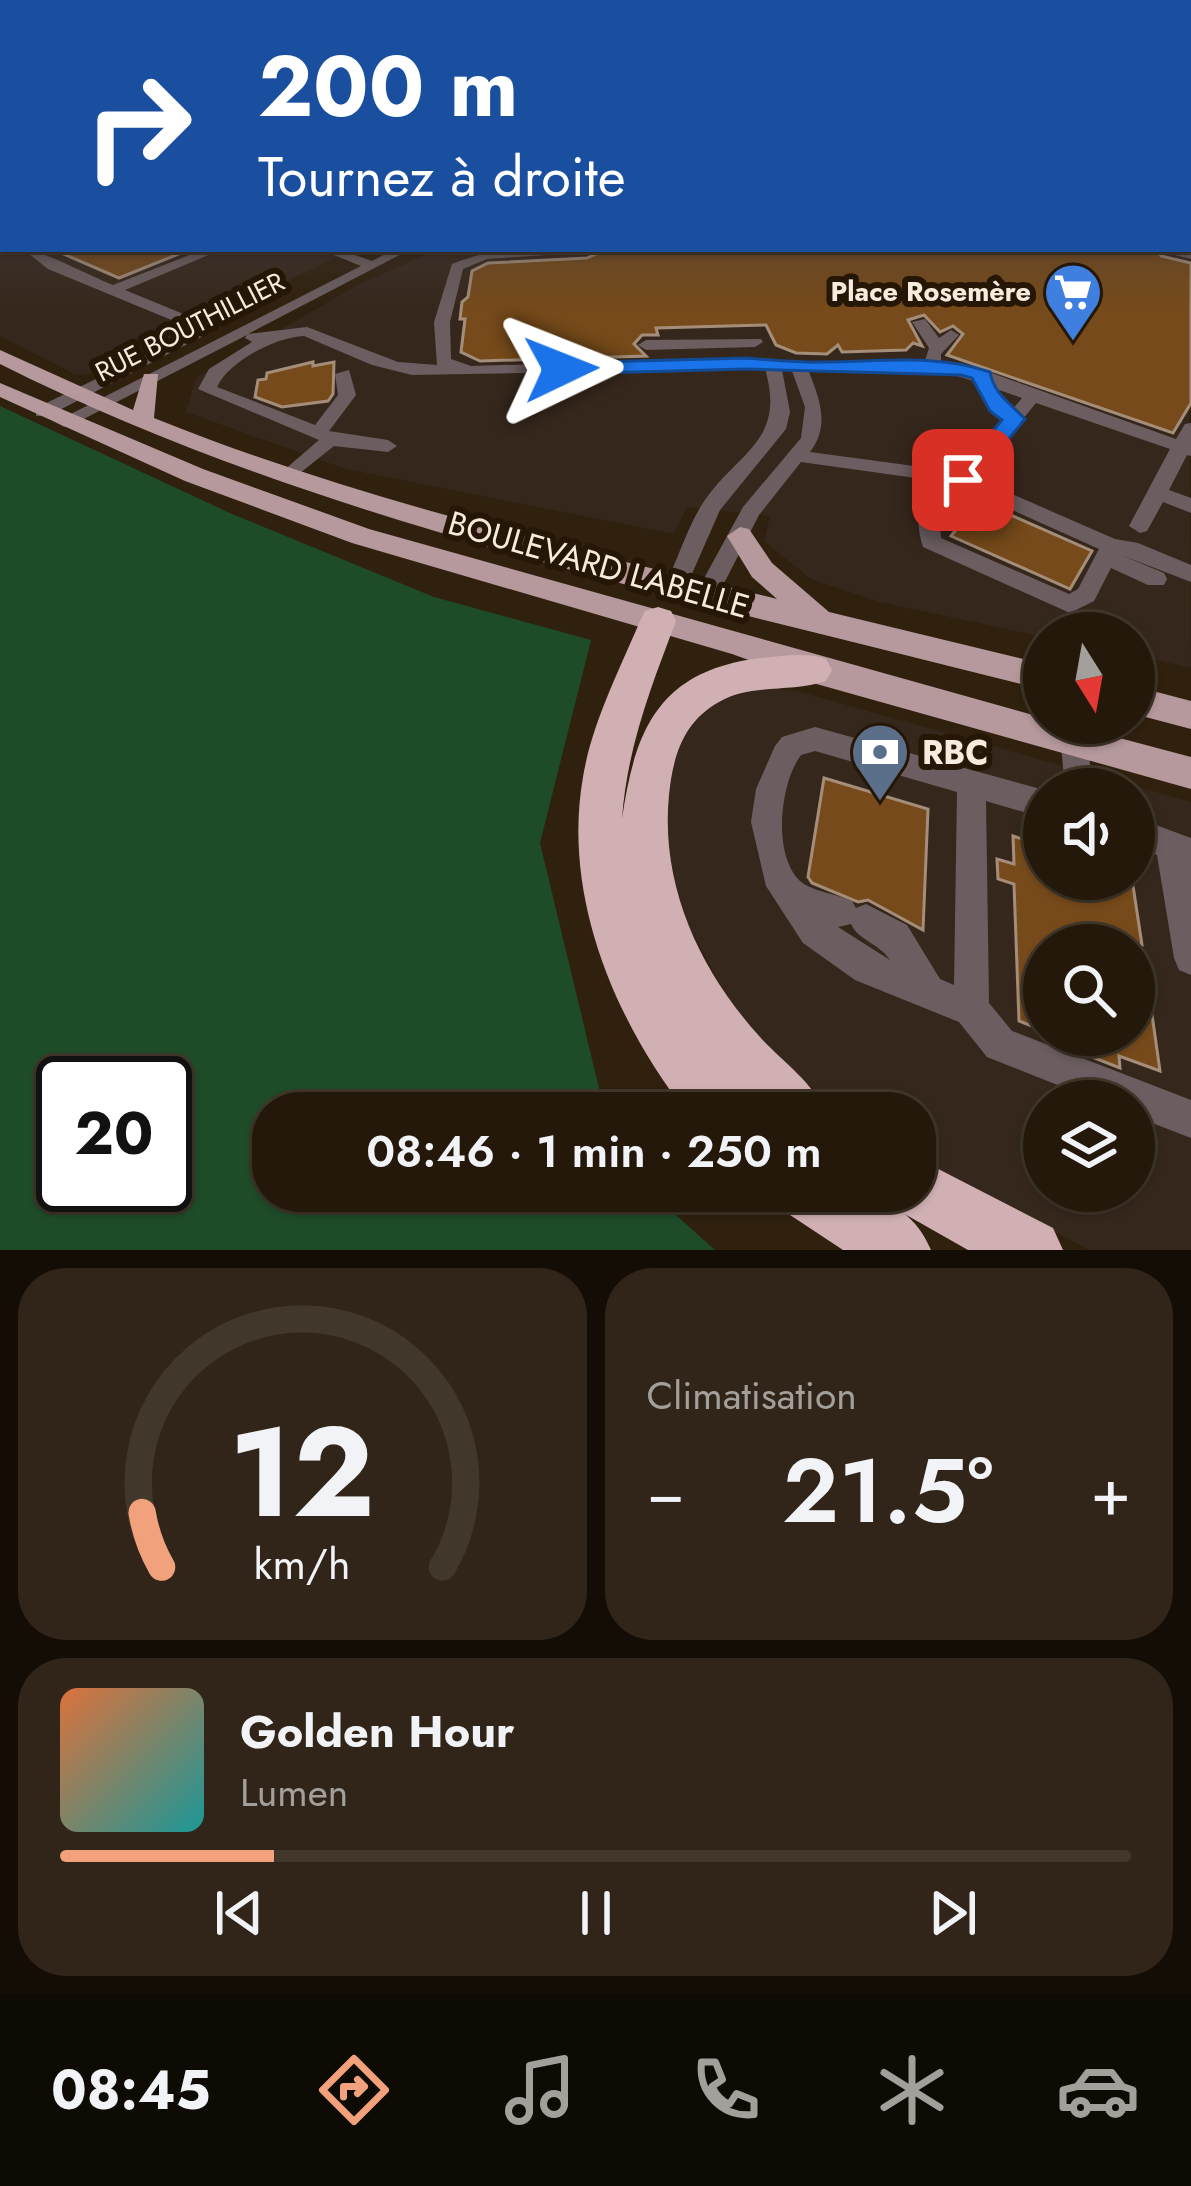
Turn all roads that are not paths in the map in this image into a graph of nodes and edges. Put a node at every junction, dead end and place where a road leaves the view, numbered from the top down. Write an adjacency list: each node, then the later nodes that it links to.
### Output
1 (31, 252): 7 (street)
2 (210, 252): 7 (street)
3 (334, 252): 6 (street)
4 (531, 252): 22 (street)
5 (372, 257): 6 (street); 11 (street, RUE BOUTHILLIER)
6 (352, 259): 12 (street, RUE BOUTHILLIER)
7 (111, 291): 8 (street)
8 (170, 316): 9 (street); 12 (street)
9 (214, 319)
10 (920, 322): 19 (street)
11 (239, 332): 15 (street); 26 (street, RUE BOUTHILLIER)
12 (196, 335): 31 (street, RUE BOUTHILLIER)
13 (951, 335): 19 (street)
14 (707, 336): 16 (street); 17 (street); 20 (street)
15 (263, 342): 22 (street); 27 (street)
16 (754, 342)
17 (646, 346)
18 (0, 356): 31 (main road, BOULEVARD LABELLE)
19 (935, 357): 23 (street); 25 (street)
20 (715, 364): 21 (street); 22 (street)
21 (772, 365): 23 (street); 48 (street)
22 (453, 367)
23 (799, 367): 37 (street)
24 (343, 374): 34 (street)
25 (983, 376): 29 (street); 32 (street)
26 (151, 378): 31 (street, RUE BOUTHILLIER); 33 (main road)
27 (208, 382): 30 (street); 30 (street)
28 (0, 389): 31 (main road, BOULEVARD LABELLE)
29 (1035, 394): 32 (street); 35 (street)
30 (234, 402): 34 (street)
31 (71, 408): 33 (main road, BOULEVARD LABELLE); 48 (main road, BOULEVARD LABELLE)
32 (1014, 419): 39 (street)
33 (142, 422): 38 (main road, BOULEVARD LABELLE)
34 (326, 435): 36 (street); 38 (street)
35 (1188, 442): 40 (street)
36 (388, 446)
37 (799, 457): 39 (street); 43 (street)
38 (290, 476): 48 (main road, BOULEVARD LABELLE)
39 (963, 480): 44 (street); 44 (street)
40 (1158, 494): 41 (street); 42 (street)
41 (1191, 506)
42 (1140, 526)
43 (740, 536): 47 (street); 49 (main road)
44 (1109, 551): 45 (street); 46 (street)
45 (1191, 574)
46 (1156, 579)
47 (707, 593): 48 (main road); 49 (main road, BOULEVARD LABELLE)
48 (667, 603): 50 (main road, BOULEVARD LABELLE); 64 (highway)
49 (821, 621): 51 (main road, BOULEVARD LABELLE)
50 (813, 670): 54 (main road, BOULEVARD LABELLE); 65 (highway)
51 (1023, 672)
52 (1155, 706): 53 (main road)
53 (1191, 715)
54 (1023, 720)
55 (1108, 744): 56 (main road, BOULEVARD LABELLE)
56 (1191, 773)
57 (971, 783): 58 (street); 60 (street); 63 (street)
58 (1023, 798)
59 (1180, 848): 61 (street)
60 (788, 895): 62 (street); 62 (street)
61 (1191, 958)
62 (928, 992): 63 (street)
63 (971, 1009): 66 (street)
64 (706, 1092)
65 (776, 1092)
66 (1191, 1119)
67 (936, 1198): 70 (highway)
68 (841, 1212): 69 (highway)
69 (899, 1250)
70 (1031, 1250)

